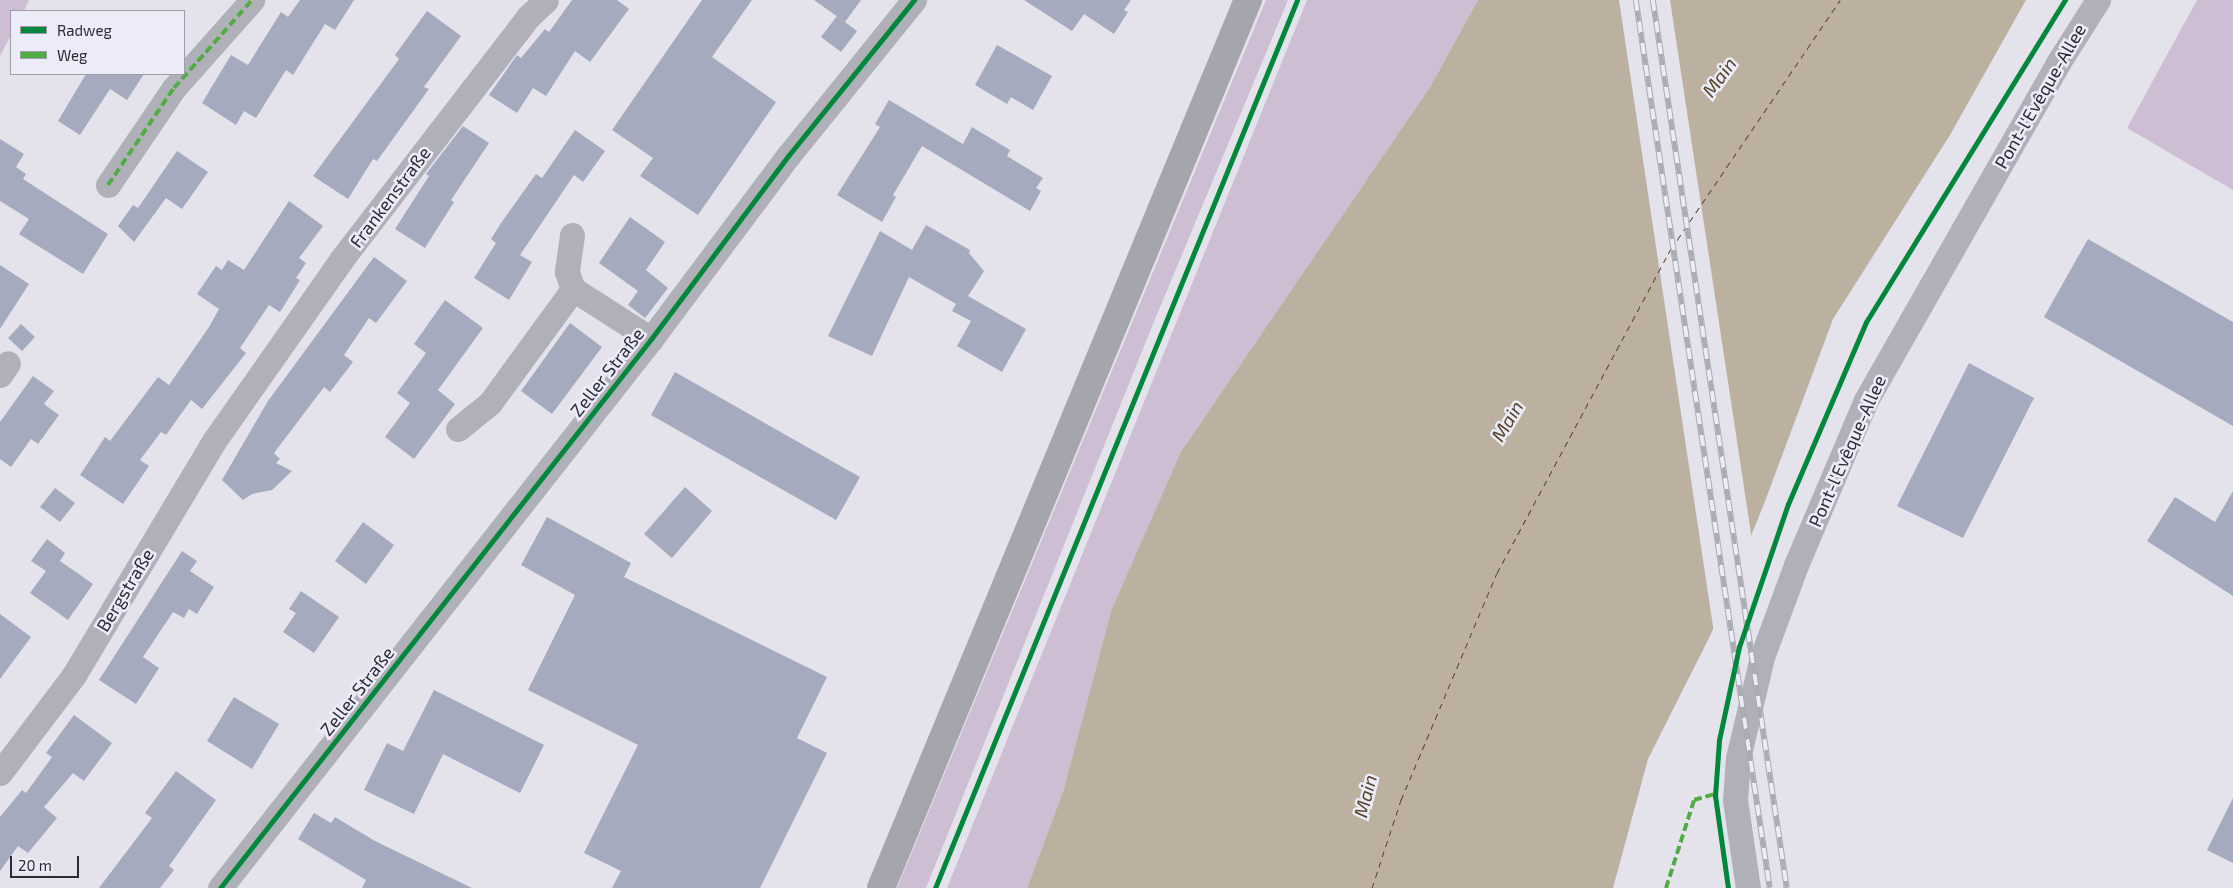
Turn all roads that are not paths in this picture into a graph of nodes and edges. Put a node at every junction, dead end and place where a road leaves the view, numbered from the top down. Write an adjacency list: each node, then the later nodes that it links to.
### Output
1 (252, 0): 6 (street)
2 (546, 0): 10 (street, Frankenstraße)
3 (914, 0): 9 (street, Zeller Straße)
4 (1248, 0): 14 (main road)
5 (2098, 0): 15 (street, Pont-l'Evêque-Allee)
6 (108, 185)
7 (572, 235): 8 (street)
8 (573, 288): 9 (street, Zeller Straße); 11 (street)
9 (651, 339): 13 (street, Zeller Straße)
10 (243, 401): 12 (street, Bergstraße)
11 (458, 429)
12 (0, 773)
13 (220, 888)
14 (881, 888)
15 (1748, 888)

